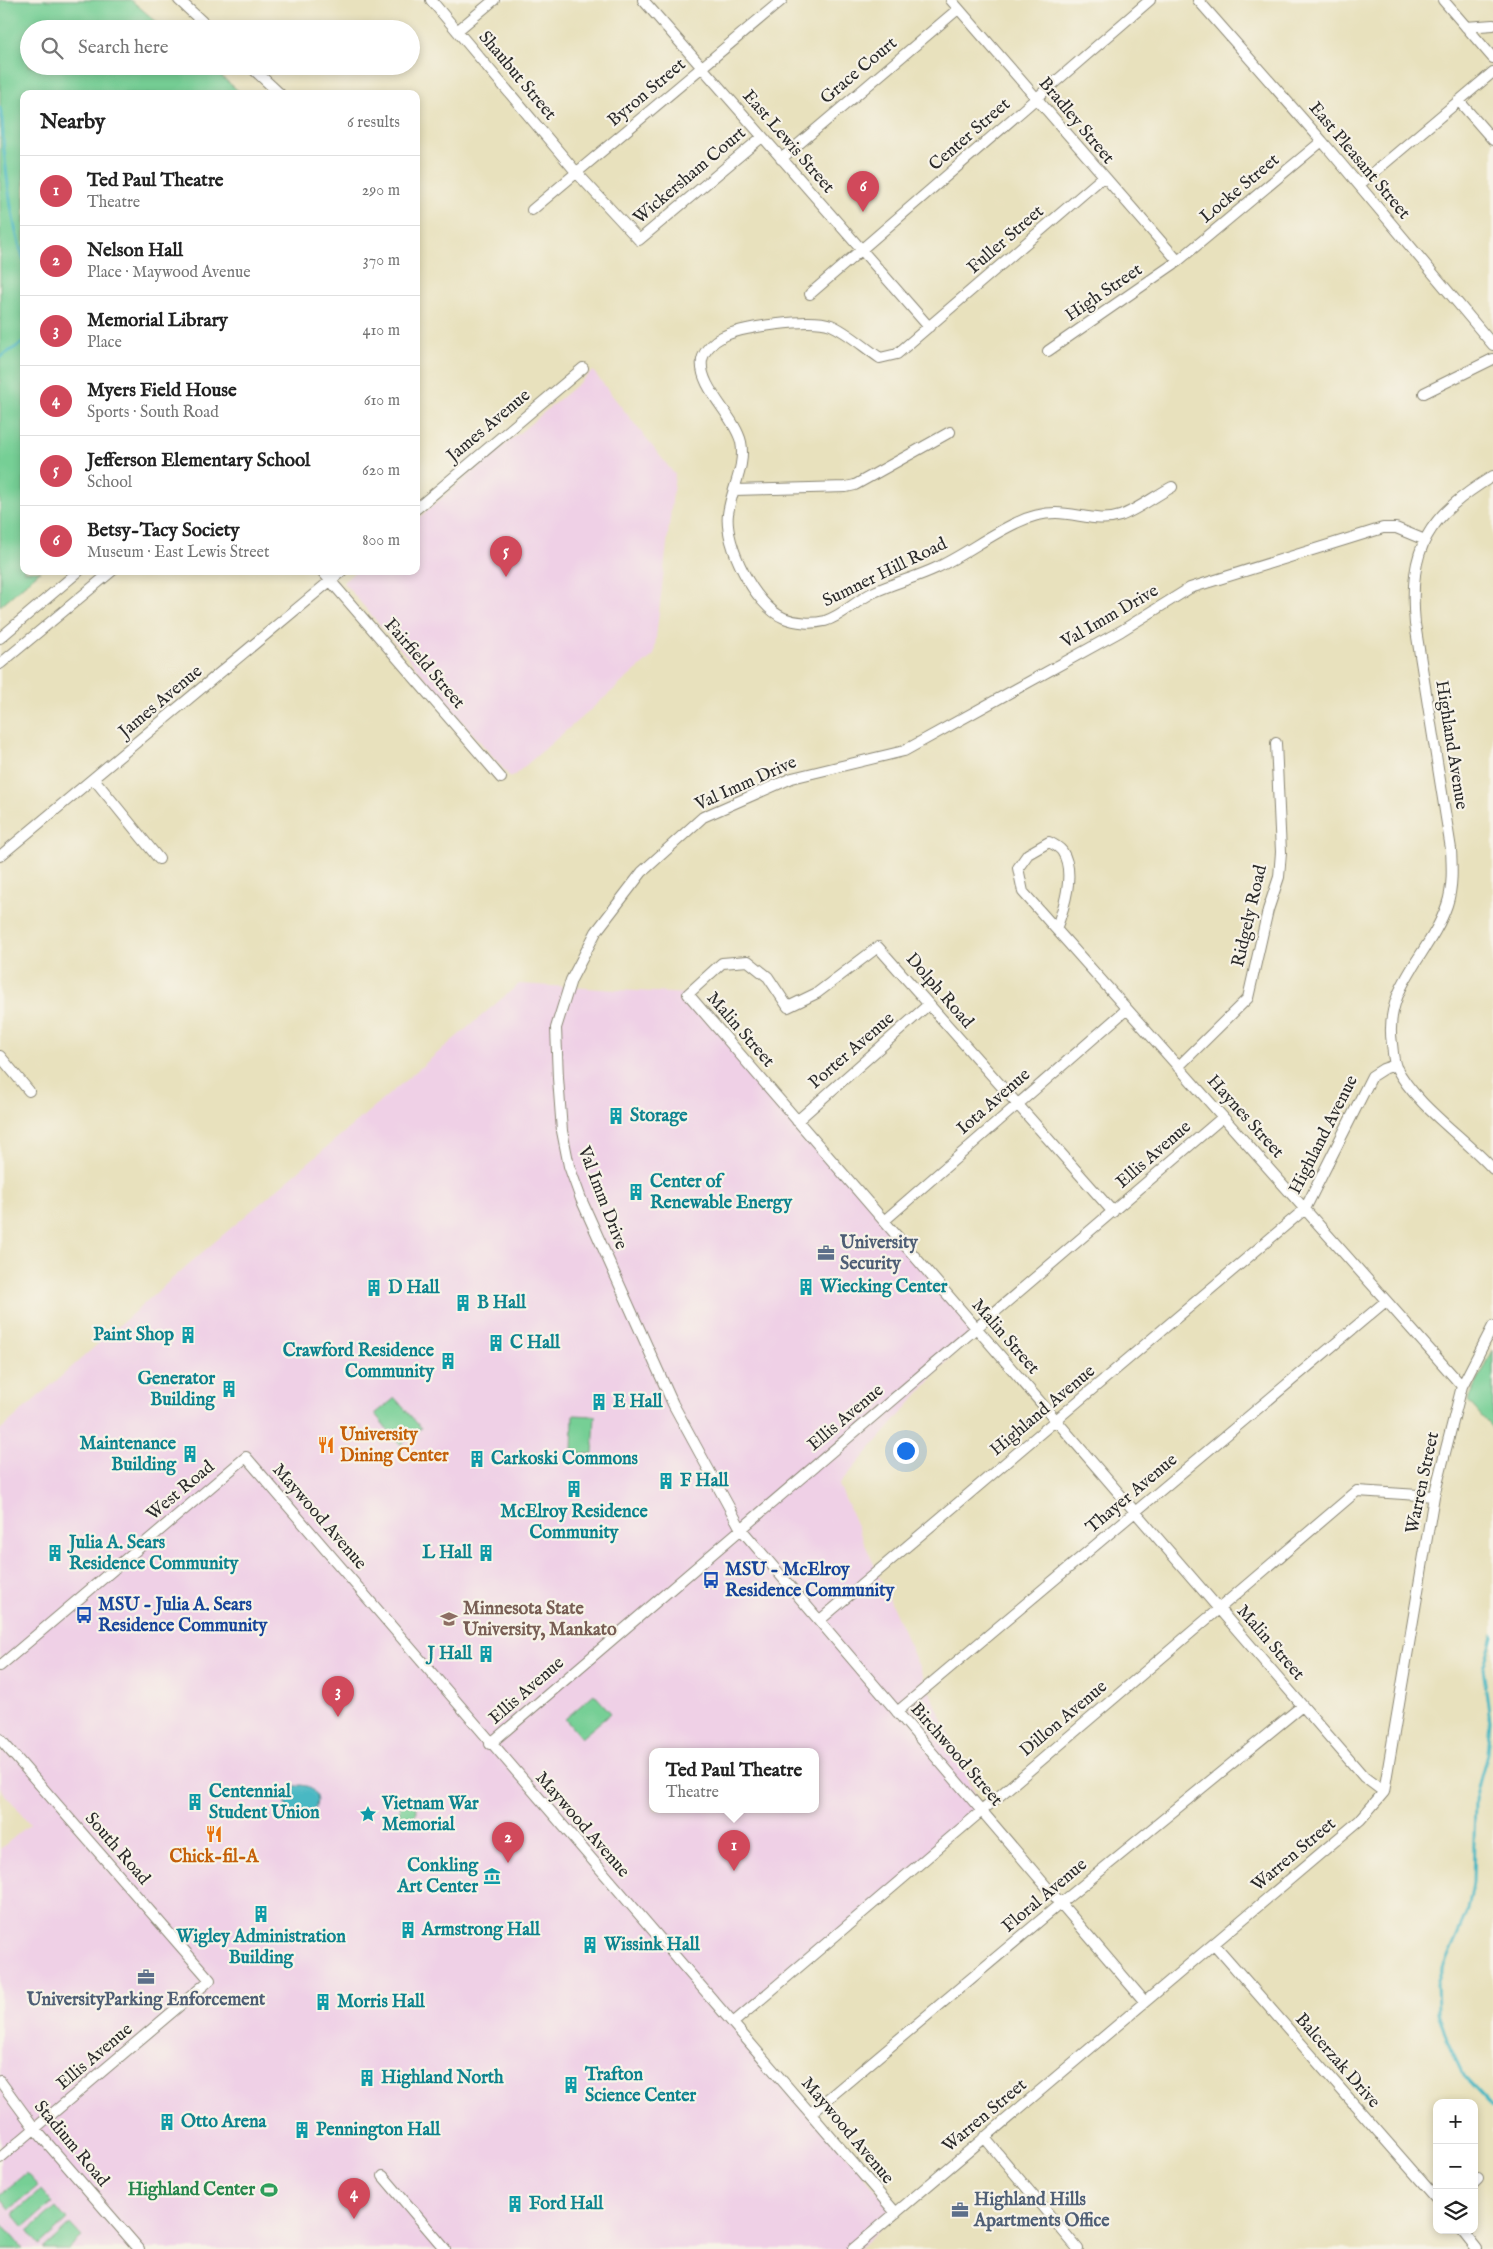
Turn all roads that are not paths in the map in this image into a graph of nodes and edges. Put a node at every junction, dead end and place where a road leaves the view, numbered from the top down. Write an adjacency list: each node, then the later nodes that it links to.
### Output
1 (179, 0): 11 (street)
2 (431, 0): 14 (street, Shaubut Street)
3 (494, 0): 14 (street)
4 (642, 0): 16 (street, East Lewis Street)
5 (782, 0): 16 (street, Byron Street)
6 (951, 0): 10 (street, Bradley Street)
7 (1150, 0): 20 (street, Center Street)
8 (1198, 0): 24 (street, East Pleasant Street)
9 (1442, 0): 13 (street)
10 (958, 9): 20 (street, Bradley Street); 25 (street, Grace Court)
11 (200, 20)
12 (1493, 25): 13 (street)
13 (1466, 27): 15 (street)
14 (457, 30): 26 (street, Shaubut Street)
15 (1493, 58)
16 (702, 68): 22 (street, East Lewis Street); 26 (street, Byron Street)
17 (1493, 72): 21 (street)
18 (260, 75): 19 (street)
19 (276, 90)
20 (1037, 99): 27 (street, Bradley Street); 30 (street, Center Street)
21 (1458, 101): 23 (street); 28 (street)
22 (762, 137): 25 (street, East Lewis Street); 26 (street, Wickersham Court)
23 (1493, 140)
24 (1322, 141): 28 (street, East Pleasant Street); 31 (street, Locke Street)
25 (781, 159): 30 (street, East Lewis Street)
26 (577, 173): 29 (street, Byron Street)
27 (1103, 178): 31 (street, Bradley Street); 33 (street, Fuller Street)
28 (1359, 185): 34 (street, East Pleasant Street)
29 (532, 210)
30 (862, 250): 32 (street, Center Street); 33 (street, East Lewis Street)
31 (1178, 262): 35 (street, High Street)
32 (810, 294)
33 (929, 327): 42 (street, Sumner Hill Road)
34 (1493, 345)
35 (1048, 351)
36 (1493, 358): 38 (street)
37 (583, 368): 43 (street, James Avenue)
38 (1424, 393)
39 (950, 432): 42 (street)
40 (1493, 476): 44 (street, Highland Avenue)
41 (1172, 487): 42 (street, Sumner Hill Road)
42 (735, 490)
43 (420, 506)
44 (1425, 540): 62 (street, Highland Avenue); 80 (street, Val Imm Drive)
45 (74, 575): 50 (street)
46 (107, 575): 51 (street)
47 (326, 575): 49 (street, Fairfield Street)
48 (338, 575): 49 (street, James Avenue)
49 (331, 581): 53 (street, Fairfield Street); 54 (street, James Avenue)
50 (0, 638)
51 (0, 664)
52 (1276, 743): 63 (street, Ridgely Road)
53 (501, 778)
54 (94, 779): 55 (street, James Avenue); 56 (street)
55 (0, 856)
56 (159, 859)
57 (1056, 929): 57 (street, Haynes Street); 60 (street, Haynes Street)
58 (714, 970): 59 (street, Dolph Road); 67 (street, Malin Street)
59 (928, 1005): 65 (street, Dolph Road); 67 (street, Porter Avenue)
60 (1127, 1009): 63 (street, Haynes Street); 65 (street, Iota Avenue)
61 (0, 1057): 64 (street)
62 (1395, 1065): 68 (street); 69 (street, Highland Avenue)
63 (1178, 1067): 66 (street, Haynes Street)
64 (29, 1091)
65 (1017, 1102): 70 (street, Dolph Road); 71 (street, Iota Avenue)
66 (1223, 1117): 69 (street, Haynes Street); 70 (street, Ellis Avenue)
67 (797, 1121): 71 (street, Malin Street)
68 (1493, 1169)
69 (1305, 1209): 72 (street, Haynes Street); 76 (street, Highland Avenue)
70 (1113, 1212): 74 (street, Ellis Avenue)
71 (884, 1221): 74 (street, Malin Street)
72 (1386, 1300): 75 (street, Haynes Street); 79 (street, Thayer Avenue)
73 (1493, 1326): 75 (street, Warren Street)
74 (976, 1328): 76 (street, Malin Street); 80 (street, Ellis Avenue)
75 (1462, 1386): 78 (street, Warren Street)
76 (1056, 1421): 79 (street, Malin Street); 82 (street, Highland Avenue)
77 (246, 1457): 83 (street, West Road); 87 (street, Maywood Avenue)
78 (1434, 1496): 81 (street, Dillon Avenue); 88 (street, Warren Street)
79 (1136, 1512): 81 (street, Malin Street); 85 (street, Thayer Avenue)
80 (741, 1529): 82 (street, Birchwood Street); 87 (street, Ellis Avenue)
81 (1219, 1609): 84 (street, Malin Street); 89 (street, Dillon Avenue)
82 (820, 1620): 85 (street, Birchwood Street)
83 (0, 1666)
84 (1302, 1706): 88 (street, Malin Street); 90 (street, Floral Avenue)
85 (897, 1712): 89 (street, Birchwood Street)
86 (0, 1739): 92 (street, South Road)
87 (490, 1744): 94 (street, Maywood Avenue)
88 (1384, 1792): 91 (street, Warren Street)
89 (982, 1810): 90 (street, Birchwood Street); 94 (street, Dillon Avenue)
90 (1061, 1903): 93 (street, Birchwood Street); 96 (street, Floral Avenue)
91 (1214, 1944): 93 (street, Warren Street); 101 (street, Balcerzak Drive)
92 (210, 1980): 97 (street, Ellis Avenue)
93 (1145, 2002): 98 (street, Warren Street)
94 (733, 2023): 96 (street, Maywood Avenue)
95 (0, 2081): 97 (street, Stadium Road)
96 (811, 2113): 102 (street, Maywood Avenue)
97 (35, 2129): 99 (street, Ellis Avenue); 104 (street, Stadium Road)
98 (984, 2137): 102 (street, Warren Street); 107 (street)
99 (0, 2158)
100 (383, 2176): 105 (street)
101 (1433, 2194)
102 (896, 2213): 106 (street, Warren Street)
103 (1465, 2234): 108 (street)
104 (139, 2249)
105 (445, 2249)
106 (853, 2249)
107 (1078, 2249)
108 (1477, 2249)

